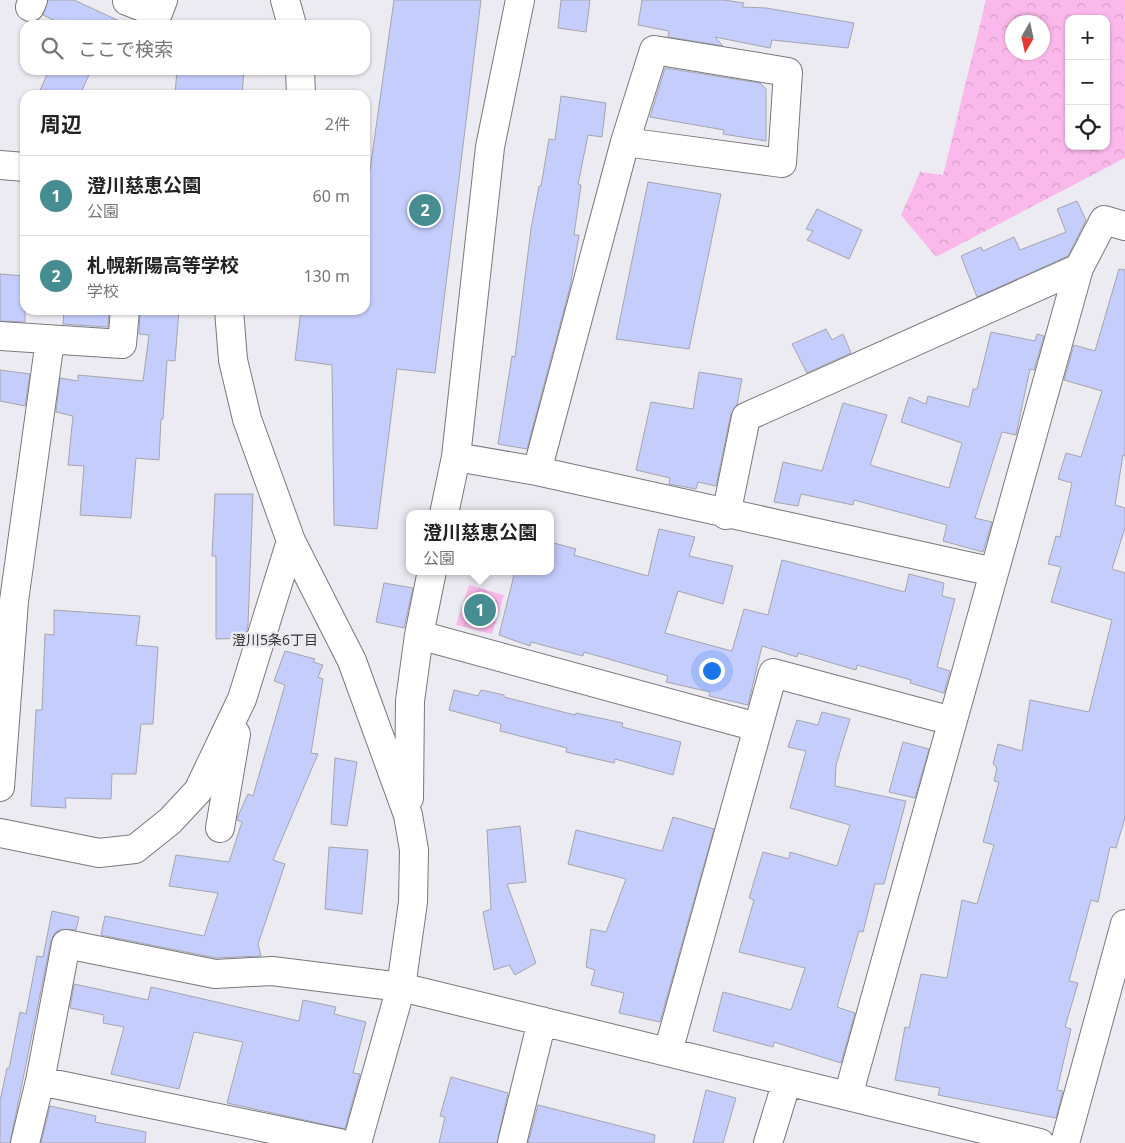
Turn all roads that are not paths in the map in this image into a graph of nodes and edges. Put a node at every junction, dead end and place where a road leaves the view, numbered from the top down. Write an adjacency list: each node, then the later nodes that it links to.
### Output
1 (163, 0): 4 (street)
2 (285, 0): 5 (street)
3 (520, 0): 17 (street)
4 (127, 1)
5 (291, 20)
6 (300, 75): 7 (street)
7 (301, 90)
8 (625, 142): 8 (street); 18 (street)
9 (0, 165): 10 (street)
10 (20, 167)
11 (1125, 226): 12 (street)
12 (1079, 268): 20 (street); 22 (street)
13 (125, 315): 16 (street)
14 (230, 315): 21 (street)
15 (0, 336): 16 (street)
16 (50, 340): 24 (street)
17 (456, 457): 18 (street); 19 (street)
18 (538, 471): 20 (street)
19 (445, 510)
20 (726, 514): 22 (street)
21 (291, 541): 26 (street); 31 (street)
22 (994, 572): 27 (street)
23 (431, 575): 25 (street)
24 (7, 600): 29 (street)
25 (419, 635): 28 (street); 31 (street)
26 (242, 699): 32 (street); 33 (street)
27 (952, 721): 28 (street); 40 (street)
28 (757, 727): 37 (street)
29 (0, 781): 30 (street)
30 (0, 787)
31 (408, 815): 35 (street)
32 (220, 828)
33 (0, 833)
34 (1125, 924): 47 (street)
35 (401, 987): 36 (street); 38 (street); 43 (street)
36 (542, 1021): 37 (street); 44 (street)
37 (668, 1052): 39 (street)
38 (40, 1080): 41 (street); 42 (street)
39 (787, 1082): 40 (street); 45 (street)
40 (848, 1096): 46 (street)
41 (25, 1143)
42 (339, 1143)
43 (357, 1143)
44 (512, 1143)
45 (768, 1143)
46 (1040, 1143)
47 (1065, 1143)

